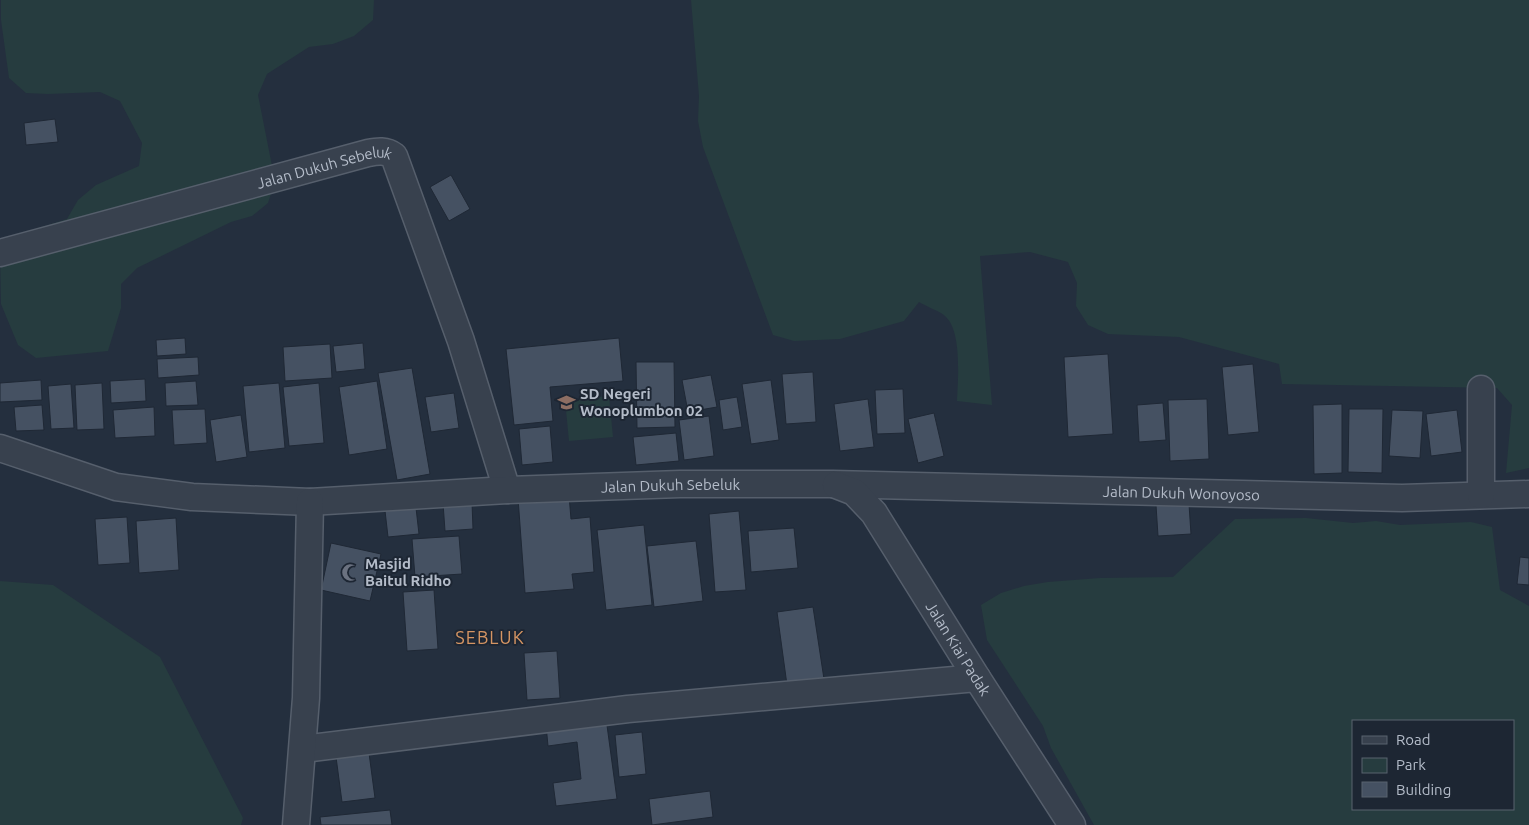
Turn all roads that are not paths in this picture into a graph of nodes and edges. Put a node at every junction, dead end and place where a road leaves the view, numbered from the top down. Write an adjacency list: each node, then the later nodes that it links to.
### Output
1 (0, 253): 5 (street, Jalan Dukuh Sebeluk)
2 (1481, 389): 7 (street)
3 (0, 448): 8 (street, Jalan Dukuh Sebeluk)
4 (833, 484): 5 (street, Jalan Dukuh Sebeluk); 7 (street, Jalan Dukuh Wonoyoso); 9 (street, Jalan Kiai Padak)
5 (507, 490): 8 (street, Jalan Dukuh Sebeluk)
6 (1529, 494): 7 (street, Jalan Dukuh Wonoyoso)
7 (1480, 495)
8 (310, 502): 10 (street)
9 (977, 678): 10 (street); 12 (street, Jalan Kiai Padak)
10 (303, 749): 11 (street)
11 (296, 825)
12 (1072, 825)

